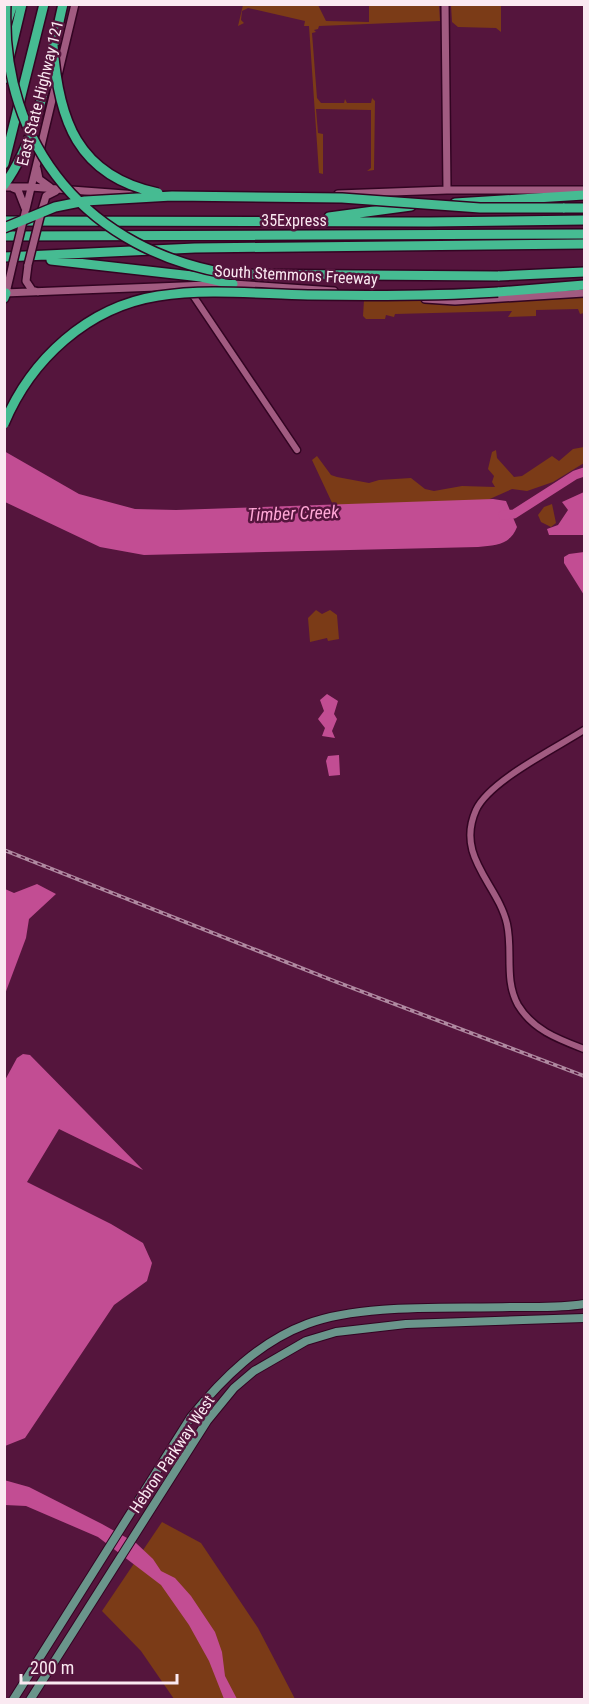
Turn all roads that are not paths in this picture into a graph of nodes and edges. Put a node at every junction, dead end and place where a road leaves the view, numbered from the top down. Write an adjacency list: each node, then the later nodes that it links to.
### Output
1 (6, 4): 31 (highway, bridge)
2 (13, 4): 8 (highway, bridge)
3 (22, 4): 10 (highway, bridge)
4 (44, 4): 12 (highway, bridge)
5 (63, 4): 9 (highway)
6 (75, 4): 11 (main road, East State Highway 121)
7 (445, 4): 16 (main road)
8 (4, 30)
9 (53, 45): 13 (highway, bridge); 19 (highway, bridge)
10 (4, 79)
11 (37, 163): 14 (main road, East State Highway 121); 15 (main road)
12 (4, 164)
13 (7, 187): 14 (main road); 21 (main road)
14 (31, 187): 15 (main road); 21 (main road, East State Highway 121)
15 (58, 190): 16 (main road); 30 (main road, bridge)
16 (447, 190): 17 (main road)
17 (585, 190)
18 (585, 195): 24 (highway)
19 (172, 196): 20 (highway, bridge); 25 (highway, bridge)
20 (585, 207)
21 (25, 212): 37 (main road, East State Highway 121, bridge)
22 (585, 220): 24 (highway)
23 (4, 221): 24 (highway)
24 (303, 221)
25 (4, 228)
26 (585, 234): 27 (highway, 35Express)
27 (4, 236)
28 (585, 244): 30 (highway, South Stemmons Freeway)
29 (4, 257): 30 (highway, South Stemmons Freeway)
30 (31, 261): 32 (highway); 36 (main road)
31 (585, 272)
32 (233, 284): 33 (main road, South Stemmons Freeway); 35 (main road, South Stemmons Freeway)
33 (187, 285): 36 (main road, South Stemmons Freeway); 39 (street)
34 (585, 285): 38 (highway, bridge)
35 (585, 292)
36 (41, 293): 37 (main road, South Stemmons Freeway)
37 (5, 295)
38 (4, 424)
39 (297, 450)
40 (585, 730): 41 (street)
41 (585, 1049)
42 (585, 1305): 44 (main road, Hebron Parkway West)
43 (585, 1318): 45 (main road, Hebron Parkway West)
44 (13, 1700)
45 (30, 1700)

